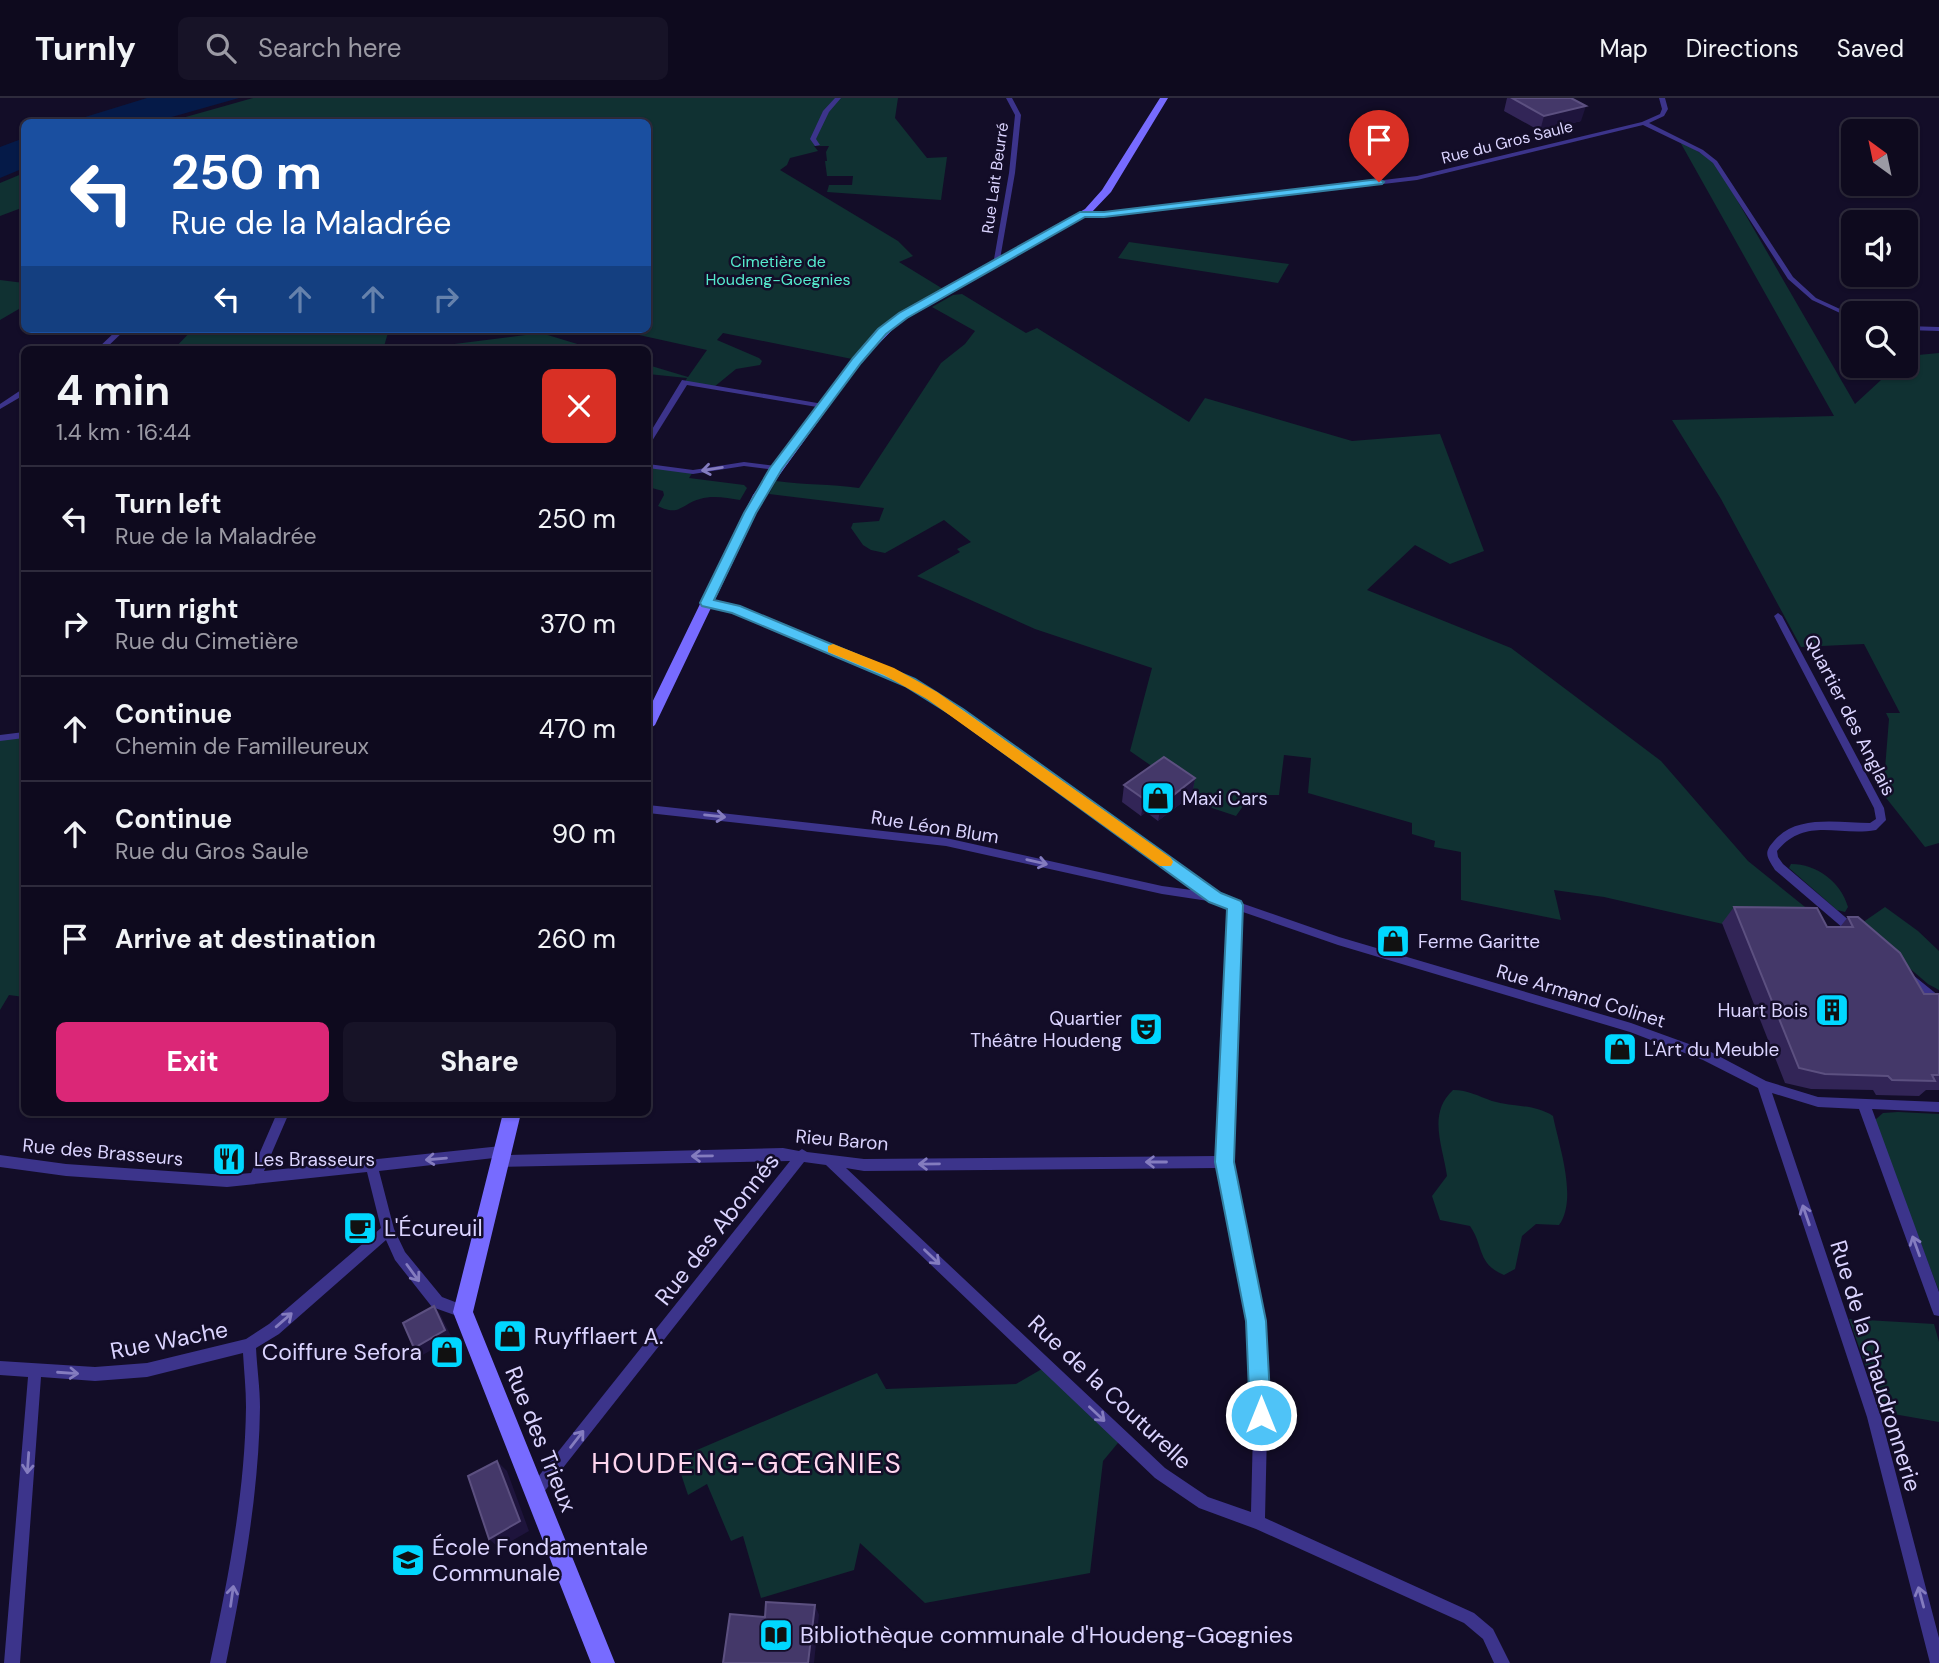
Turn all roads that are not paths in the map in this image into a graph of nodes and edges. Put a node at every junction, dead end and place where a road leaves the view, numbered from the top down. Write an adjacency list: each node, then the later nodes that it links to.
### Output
1 (838, 98): 6 (street)
2 (1009, 98): 8 (street, Rue Lait Beurré)
3 (1164, 98): 7 (street)
4 (1662, 98): 5 (street)
5 (1644, 123): 7 (street, Rue du Gros Saule); 9 (street)
6 (817, 145)
7 (1083, 214): 8 (street)
8 (996, 265): 15 (street)
9 (1841, 311)
10 (1918, 329): 11 (street)
11 (1939, 330)
12 (118, 333): 13 (street)
13 (104, 346)
14 (21, 394): 16 (street)
15 (823, 406): 17 (street); 19 (street)
16 (0, 407)
17 (651, 435)
18 (651, 466): 19 (street, one-way to 18)
19 (776, 468): 20 (street)
20 (707, 603): 22 (street); 26 (street)
21 (1778, 616): 28 (street, Quartier des Anglais)
22 (651, 715)
23 (21, 735): 24 (street)
24 (0, 738)
25 (651, 809): 26 (street, Rue Léon Blum, one-way to 26)
26 (1215, 898): 27 (street, Rue Armand Colinet)
27 (1235, 905): 31 (street, Rue Armand Colinet); 40 (street)
28 (1861, 937)
29 (1900, 970): 30 (street)
30 (1939, 1003)
31 (1763, 1085): 32 (street, Rue Armand Colinet); 55 (street, Rue de la Chaudronnerie, one-way to 31)
32 (1864, 1105): 33 (street, Rue Armand Colinet); 44 (street, one-way to 32)
33 (1939, 1107)
34 (282, 1116): 42 (street)
35 (511, 1116): 37 (street)
36 (802, 1155): 37 (street, Rieu Baron, one-way to 37); 38 (street, Rieu Baron); 49 (street, Rue des Abonnés, one-way to 36)
37 (500, 1156): 41 (street, Rieu Baron, one-way to 41); 45 (street)
38 (830, 1160): 40 (street, Rieu Baron, one-way to 38); 50 (street, Rue de la Couturelle, one-way to 50)
39 (0, 1161): 42 (street, Rue des Brasseurs)
40 (1224, 1162): 50 (street)
41 (371, 1165): 42 (street, Rue des Brasseurs); 43 (street)
42 (254, 1178)
43 (388, 1230): 45 (street, one-way to 45); 46 (street, Rue Wache, one-way to 43)
44 (1939, 1310)
45 (463, 1312): 49 (street, Rue des Trieux)
46 (249, 1345): 48 (street, Rue Wache, one-way to 46); 52 (street, one-way to 46)
47 (0, 1368): 48 (street, Rue Wache)
48 (35, 1370): 51 (street, one-way to 51)
49 (535, 1492): 53 (street, Rue des Trieux)
50 (1258, 1522): 54 (street, Rue de la Couturelle)
51 (12, 1663)
52 (218, 1663)
53 (603, 1663)
54 (1502, 1663)
55 (1938, 1663)

